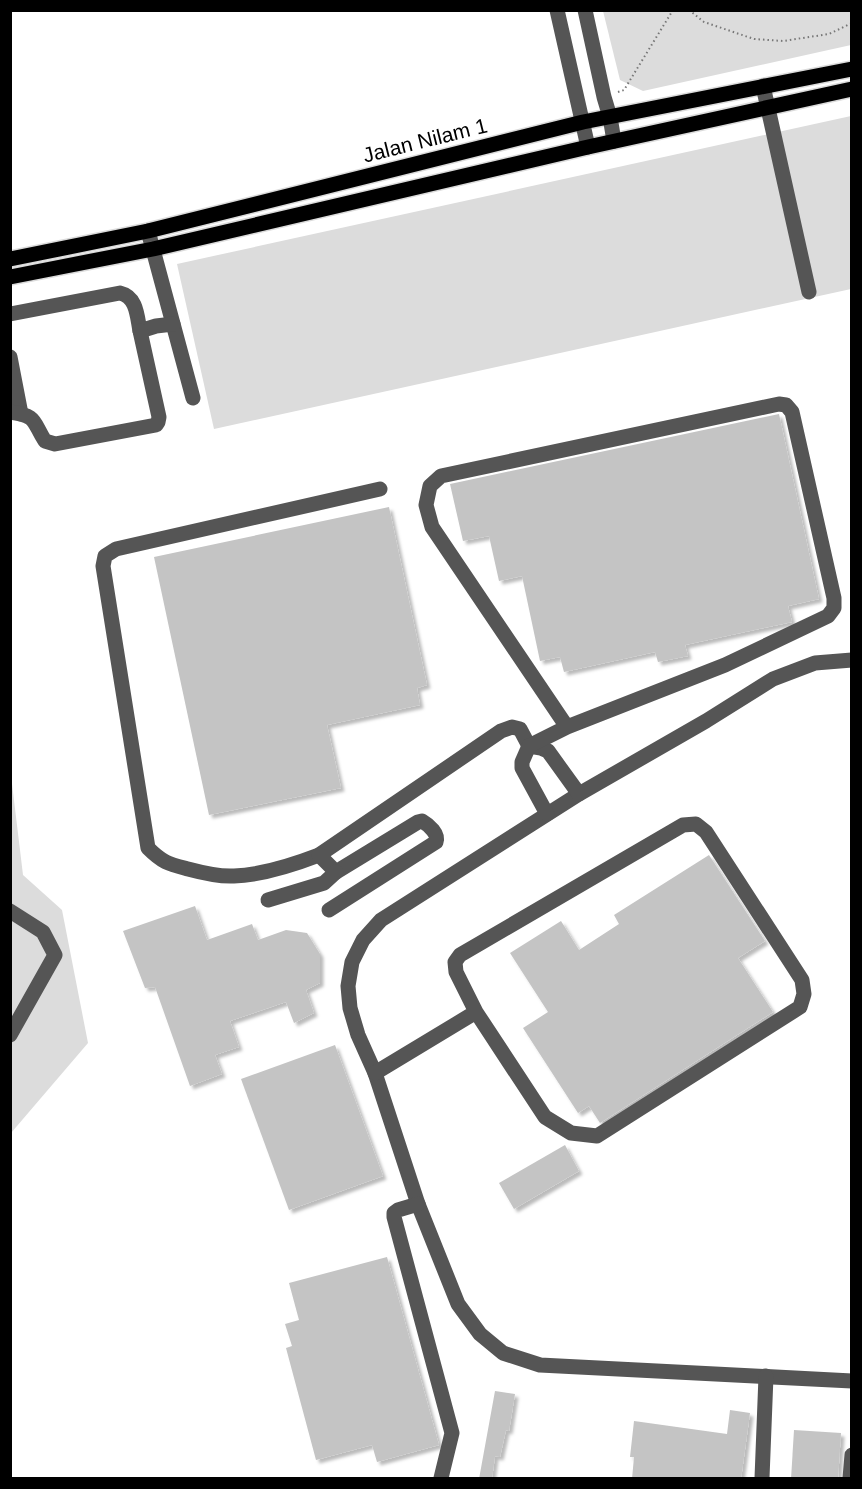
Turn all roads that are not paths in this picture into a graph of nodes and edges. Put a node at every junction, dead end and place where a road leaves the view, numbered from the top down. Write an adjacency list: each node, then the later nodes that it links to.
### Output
1 (557, 10): 8 (street)
2 (585, 10): 7 (street)
3 (852, 69): 4 (main road, Jalan Nilam 1)
4 (763, 86): 6 (street); 7 (main road, Jalan Nilam 1)
5 (852, 88): 6 (main road, Jalan Nilam 1)
6 (767, 107): 9 (main road, Jalan Nilam 1); 15 (street)
7 (610, 117): 8 (main road, Jalan Nilam 1); 9 (street)
8 (583, 123): 10 (street); 11 (main road, Jalan Nilam 1)
9 (614, 141): 10 (main road, Jalan Nilam 1)
10 (588, 147): 12 (main road, Jalan Nilam 1)
11 (148, 231): 12 (street); 13 (main road, Jalan Nilam 1)
12 (153, 249): 14 (main road, Jalan Nilam 1); 17 (street)
13 (10, 259)
14 (10, 277)
15 (809, 292)
16 (10, 314): 18 (street)
17 (173, 324): 18 (street); 20 (street)
18 (140, 331): 21 (street)
19 (10, 357): 21 (street)
20 (193, 398)
21 (16, 413)
22 (380, 489): 28 (street)
23 (852, 660): 26 (street)
24 (567, 727): 24 (street); 25 (street)
25 (529, 746): 26 (street); 27 (street); 28 (street)
26 (579, 794): 27 (street)
27 (547, 814): 35 (street)
28 (319, 855): 29 (street)
29 (336, 872): 30 (street); 31 (street)
30 (268, 900)
31 (329, 910)
32 (10, 911): 34 (street)
33 (477, 1012): 33 (street); 35 (street)
34 (10, 1035)
35 (375, 1073): 36 (street)
36 (418, 1204): 37 (street); 40 (street)
37 (766, 1376): 38 (street); 41 (street)
38 (852, 1381)
39 (852, 1455): 42 (street)
40 (441, 1479)
41 (762, 1479)
42 (850, 1479)

